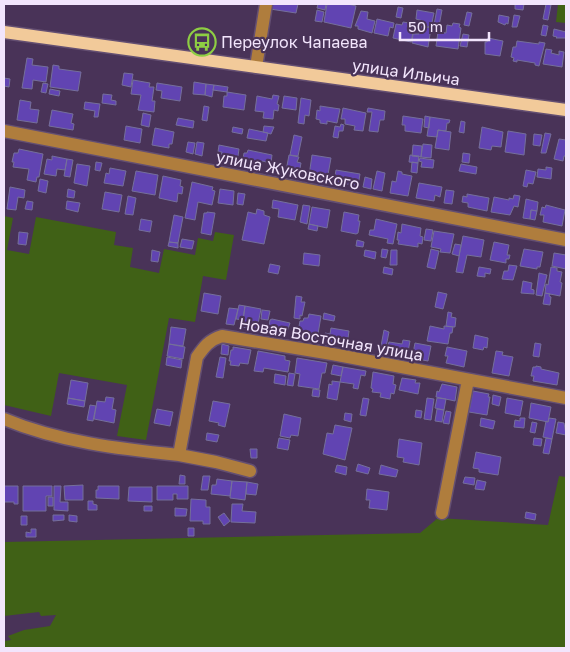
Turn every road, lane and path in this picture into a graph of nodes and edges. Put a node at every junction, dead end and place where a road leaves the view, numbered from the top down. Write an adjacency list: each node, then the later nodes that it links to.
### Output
1 (266, 4): 3 (street)
2 (4, 32): 3 (main road, улица Ильича)
3 (256, 68): 4 (main road, улица Ильича)
4 (566, 110)
5 (4, 131): 6 (street, улица Жуковского)
6 (566, 240)
7 (468, 380): 8 (street, Новая Восточная улица); 10 (street, Новая Восточная улица); 12 (street)
8 (566, 398)
9 (4, 419): 10 (street)
10 (179, 455): 11 (street)
11 (250, 471)
12 (442, 513)

